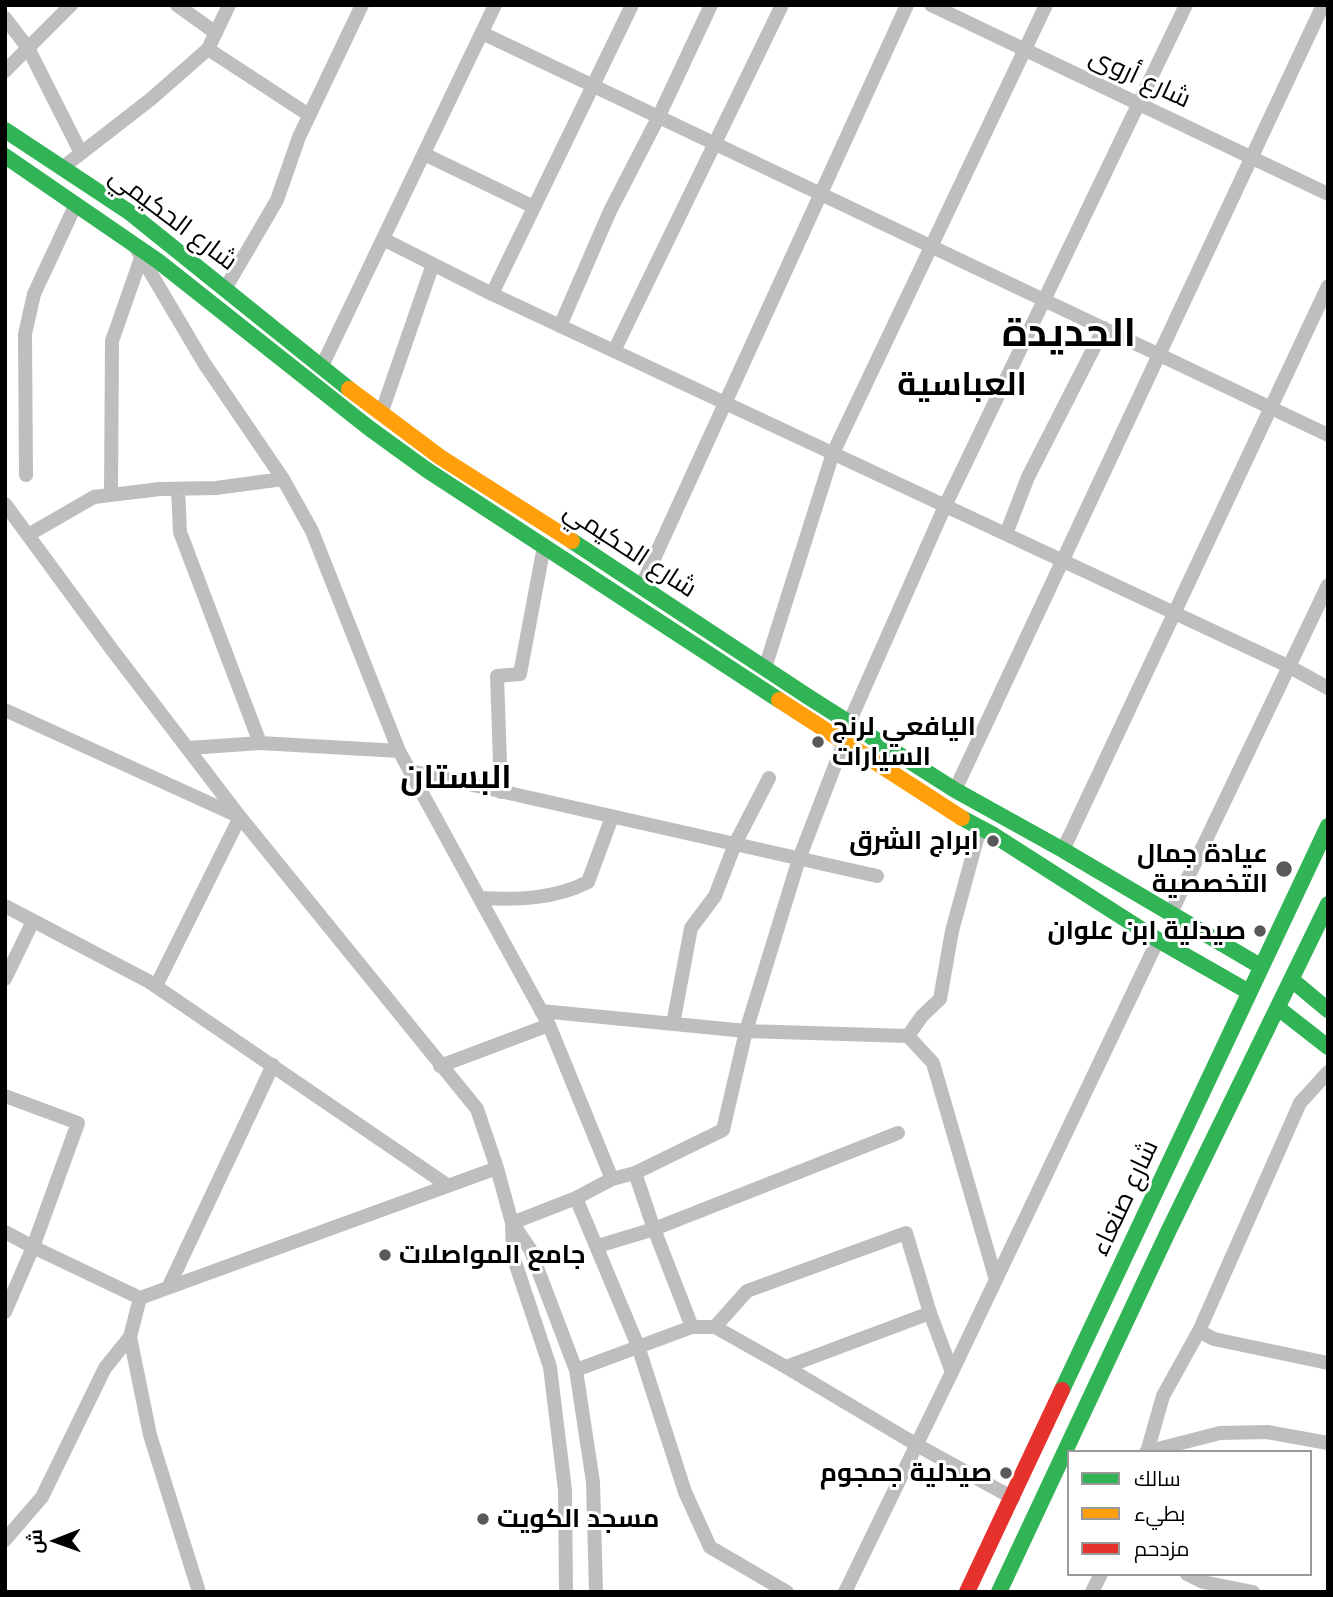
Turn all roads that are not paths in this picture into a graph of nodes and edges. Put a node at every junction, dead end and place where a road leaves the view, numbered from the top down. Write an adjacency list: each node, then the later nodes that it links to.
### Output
1 (71, 5): 17 (street)
2 (177, 5): 15 (street)
3 (229, 5): 15 (street)
4 (362, 5): 23 (street)
5 (495, 5): 16 (street)
6 (632, 5): 21 (street)
7 (711, 5): 24 (street)
8 (782, 5): 26 (street)
9 (907, 5): 32 (street)
10 (931, 5): 19 (street, شارع أروى)
11 (1046, 5): 19 (street)
12 (1186, 5): 22 (street)
13 (1323, 5): 30 (street)
14 (5, 18): 17 (street)
15 (216, 33): 18 (street)
16 (482, 33): 21 (street); 28 (street)
17 (28, 48): 20 (street); 27 (street)
18 (208, 49): 23 (street); 27 (street)
19 (1025, 50): 22 (street, شارع أروى); 37 (street)
20 (5, 71)
21 (592, 87): 24 (street); 35 (street)
22 (1138, 104): 30 (street, شارع أروى); 43 (street)
23 (309, 115): 41 (street)
24 (658, 118): 26 (street); 44 (street)
25 (5, 130): 31 (main road, شارع الحكيمي)
26 (714, 145): 32 (street); 46 (street)
27 (81, 153): 31 (street)
28 (424, 154): 35 (street); 36 (street)
29 (5, 156): 34 (main road, شارع الحكيمي)
30 (1251, 158): 33 (street, شارع أروى); 47 (street)
31 (62, 168): 41 (main road, شارع الحكيمي)
32 (820, 193): 37 (street); 49 (street)
33 (1328, 194)
34 (76, 204): 38 (main road, شارع الحكيمي); 54 (street)
35 (534, 207): 42 (street)
36 (383, 239): 39 (street); 48 (street)
37 (931, 246): 43 (street); 53 (street)
38 (137, 251): 55 (street); 57 (street); 62 (main road, شارع الحكيمي)
39 (433, 264): 42 (street); 51 (street)
40 (1328, 286): 50 (street)
41 (225, 289): 48 (main road, شارع الحكيمي)
42 (492, 294): 44 (street)
43 (1044, 300): 45 (street); 59 (street)
44 (560, 326): 46 (street)
45 (1104, 328): 47 (street); 60 (street)
46 (614, 351): 49 (street)
47 (1159, 355): 50 (street); 63 (street)
48 (322, 366): 51 (main road, شارع الحكيمي)
49 (724, 402): 53 (street); 64 (street)
50 (1270, 407): 52 (street); 66 (street)
51 (381, 414): 64 (main road, شارع الحكيمي)
52 (1328, 435)
53 (832, 453): 59 (street); 68 (street)
54 (26, 475)
55 (283, 479): 56 (street); 75 (street)
56 (178, 489): 57 (street); 73 (street)
57 (111, 495): 61 (street)
58 (5, 504): 61 (street)
59 (945, 506): 60 (street); 71 (street)
60 (1006, 534): 63 (street)
61 (28, 535): 74 (street)
62 (544, 546): 72 (main road, شارع الحكيمي); 79 (street)
63 (1062, 561): 66 (street); 78 (street)
64 (642, 585): 68 (main road, شارع الحكيمي)
65 (1328, 585): 67 (street)
66 (1173, 613): 67 (street); 85 (street)
67 (1290, 667): 69 (street); 91 (street)
68 (765, 668): 71 (main road, شارع الحكيمي)
69 (1328, 688)
70 (5, 710): 80 (street)
71 (849, 723): 78 (main road, شارع الحكيمي)
72 (844, 742): 83 (main road, شارع الحكيمي); 86 (street)
73 (260, 743): 74 (street); 75 (street)
74 (189, 748): 80 (street)
75 (400, 751): 76 (street)
76 (411, 771): 79 (street); 88 (street)
77 (769, 778): 84 (street)
78 (955, 790): 85 (main road, شارع الحكيمي)
79 (501, 792): 81 (street)
80 (240, 817): 97 (street); 108 (street)
81 (612, 817): 84 (street); 88 (street)
82 (1328, 826): 94 (main road, شارع صنعاء)
83 (981, 828): 93 (main road, شارع الحكيمي); 105 (street)
84 (735, 844): 86 (street); 102 (street)
85 (1063, 850): 91 (main road, شارع الحكيمي)
86 (799, 859): 87 (street); 104 (street)
87 (877, 876)
88 (480, 898): 101 (street)
89 (1328, 904): 96 (main road, شارع صنعاء)
90 (5, 906): 92 (street)
91 (1171, 913): 94 (main road, شارع الحكيمي)
92 (33, 921): 95 (street); 97 (street)
93 (1158, 940): 98 (main road, شارع الحكيمي); 126 (street)
94 (1260, 966): 98 (main road, شارع صنعاء)
95 (5, 979)
96 (1292, 980): 99 (main road, شارع صنعاء); 100 (main road)
97 (156, 986): 107 (street)
98 (1249, 992): 113 (main road, شارع صنعاء)
99 (1278, 1008): 106 (main road); 116 (main road, شارع صنعاء)
100 (1328, 1010)
101 (541, 1011): 102 (street); 103 (street)
102 (673, 1024): 104 (street)
103 (549, 1025): 108 (street); 115 (street)
104 (746, 1031): 105 (street); 114 (street)
105 (908, 1036): 126 (street)
106 (1328, 1047)
107 (272, 1065): 117 (street); 127 (street)
108 (440, 1066): 112 (street)
109 (1328, 1072): 133 (street)
110 (5, 1096): 125 (street)
111 (898, 1133): 121 (street)
112 (497, 1168): 117 (street); 120 (street)
113 (1166, 1168): 116 (main road); 119 (main road, شارع صنعاء)
114 (635, 1173): 115 (street); 121 (street)
115 (612, 1179): 118 (street)
116 (1192, 1184): 123 (main road, شارع صنعاء)
117 (447, 1185): 127 (street)
118 (576, 1198): 120 (street); 124 (street)
119 (1143, 1218): 123 (main road); 146 (main road, شارع صنعاء)
120 (512, 1223): 138 (street); 151 (street)
121 (654, 1229): 124 (street); 131 (street)
122 (5, 1232): 125 (street)
123 (1167, 1234): 142 (main road, شارع صنعاء)
124 (597, 1245): 135 (street)
125 (33, 1247): 128 (street); 129 (street)
126 (996, 1280): 139 (street)
127 (168, 1288): 128 (street)
128 (140, 1297): 134 (street)
129 (5, 1312)
130 (930, 1313): 132 (street); 137 (street); 139 (street)
131 (692, 1327): 132 (street); 135 (street)
132 (715, 1327): 137 (street)
133 (1199, 1331): 136 (street); 143 (street)
134 (130, 1336): 147 (street); 150 (street)
135 (638, 1346): 138 (street); 153 (street)
136 (1328, 1363)
137 (786, 1367): 141 (street)
138 (576, 1370): 152 (street)
139 (952, 1372): 141 (street)
140 (1328, 1443): 144 (street)
141 (917, 1446): 146 (street); 154 (street)
142 (1071, 1450)
143 (1153, 1450)
144 (1157, 1450)
145 (1061, 1472): 156 (main road, شارع صنعاء)
146 (1013, 1498): 155 (main road, شارع صنعاء)
147 (5, 1540)
148 (1100, 1576): 157 (street)
149 (1203, 1587): 158 (street)
150 (200, 1592)
151 (566, 1592)
152 (596, 1592)
153 (787, 1592)
154 (845, 1592)
155 (967, 1592)
156 (999, 1592)
157 (1092, 1592)
158 (1253, 1592)

